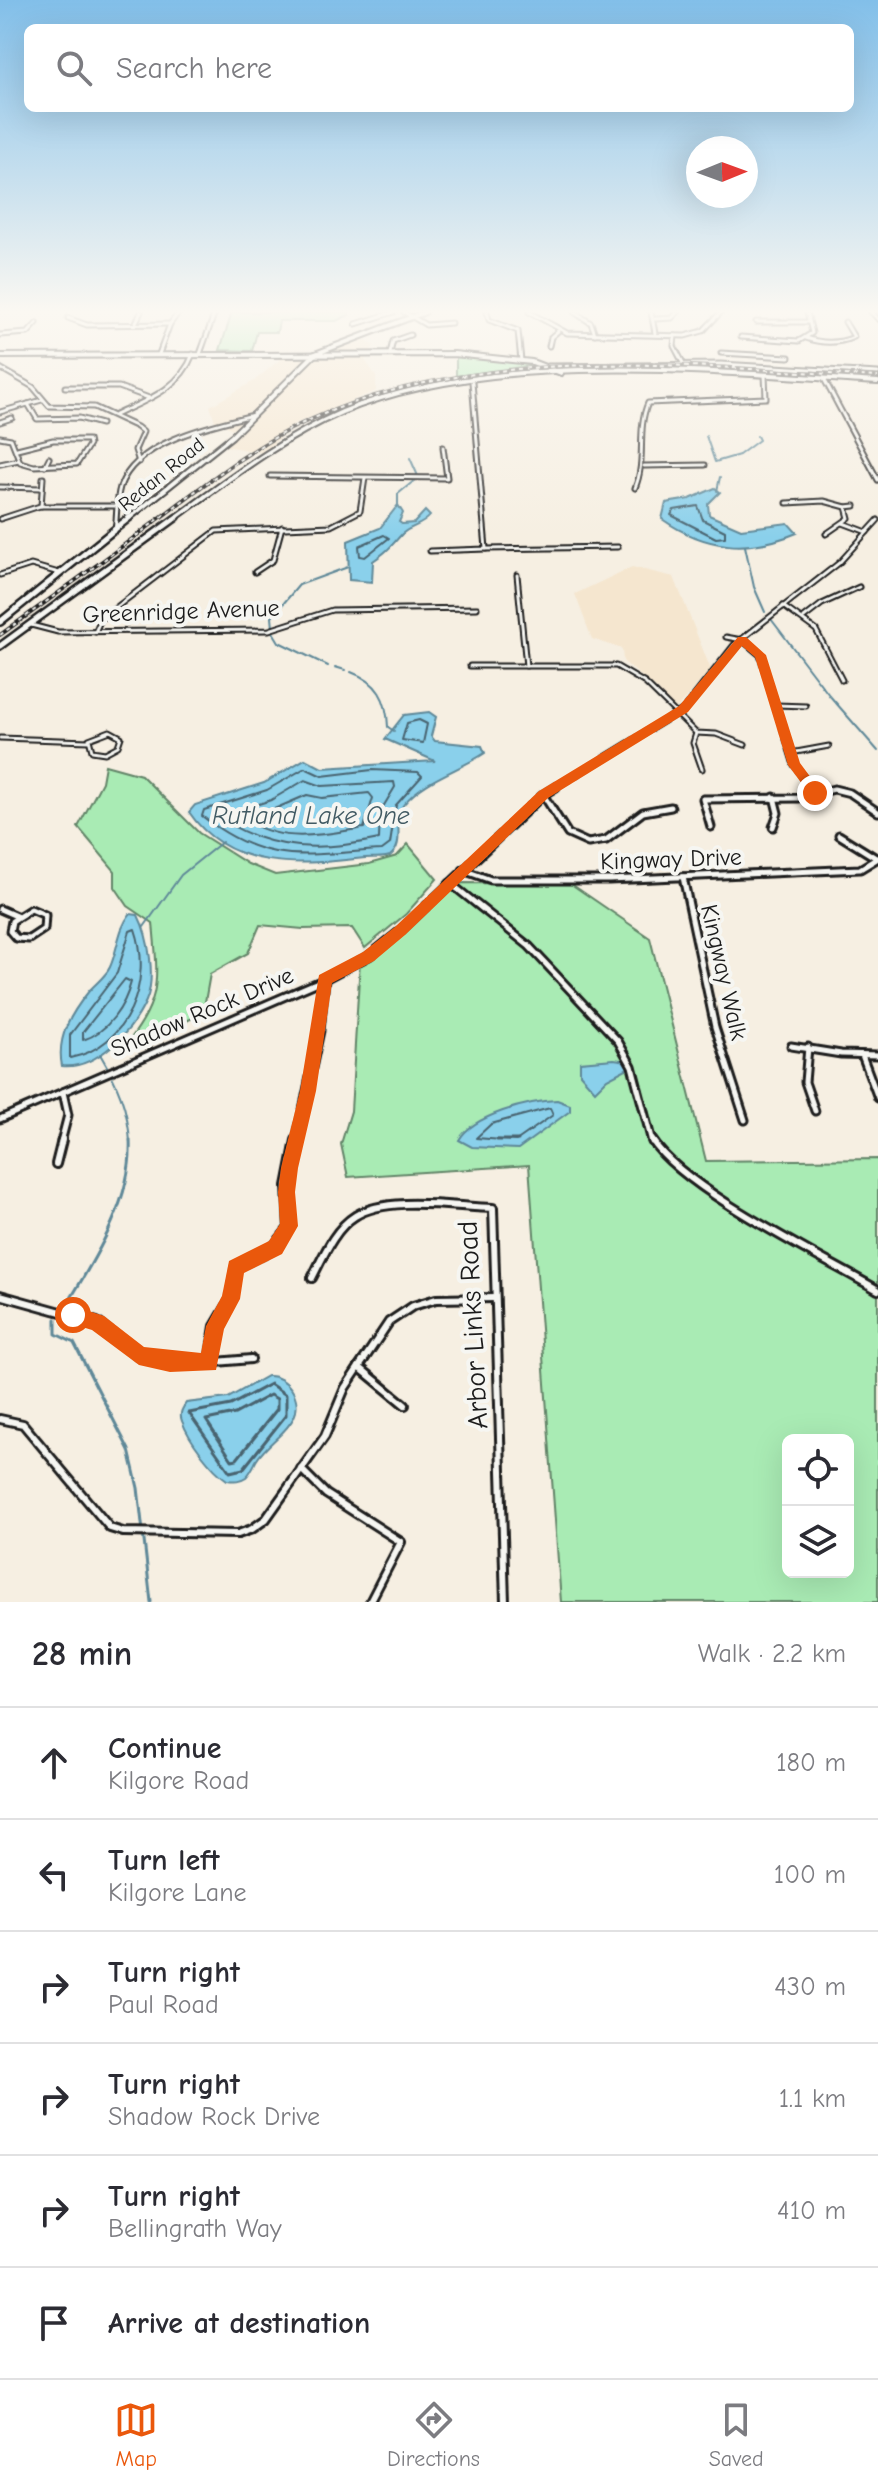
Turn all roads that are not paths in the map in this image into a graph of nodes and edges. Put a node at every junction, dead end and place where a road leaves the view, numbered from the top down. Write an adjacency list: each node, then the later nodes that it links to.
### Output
1 (33, 387): 10 (street)
2 (65, 387): 9 (street)
3 (168, 387): 9 (street)
4 (282, 387): 15 (main road, Redan Road)
5 (447, 387): 63 (main road)
6 (472, 387): 52 (street)
7 (766, 387): 31 (street)
8 (828, 387): 35 (street)
9 (149, 398): 16 (street)
10 (42, 400): 11 (street); 16 (street)
11 (28, 404): 13 (street); 19 (street)
12 (0, 406): 13 (street)
13 (7, 410): 14 (street)
14 (0, 412)
15 (255, 414): 27 (street); 48 (main road, Redan Road)
16 (115, 415): 27 (street)
17 (12, 418): 18 (street)
18 (0, 422)
19 (101, 424)
20 (14, 434): 22 (street)
21 (0, 437): 22 (street)
22 (8, 438): 24 (street)
23 (443, 447): 34 (street)
24 (17, 449): 26 (street); 30 (street)
25 (49, 458): 30 (street)
26 (19, 460): 28 (street); 30 (street)
27 (139, 462): 41 (street)
28 (0, 464)
29 (705, 465): 31 (street)
30 (45, 466)
31 (644, 466): 38 (street)
32 (270, 476): 34 (street)
33 (43, 478): 37 (street)
34 (365, 478): 47 (street)
35 (878, 480)
36 (0, 487): 37 (street)
37 (42, 488): 40 (street)
38 (635, 488)
39 (787, 503): 43 (street)
40 (41, 506): 41 (street); 44 (street)
41 (116, 506): 48 (street)
42 (855, 506): 43 (street)
43 (846, 507): 46 (street)
44 (0, 519)
45 (878, 520): 49 (street, Shadow Rock Drive)
46 (843, 523): 49 (street); 50 (street)
47 (282, 527): 54 (street); 64 (street)
48 (115, 532): 55 (main road, Redan Road)
49 (867, 532): 59 (street, Shadow Rock Drive)
50 (826, 534)
51 (618, 547): 52 (street)
52 (486, 549): 53 (street)
53 (430, 551)
54 (255, 572)
55 (62, 574): 56 (street); 62 (main road, Redan Road)
56 (0, 575)
57 (517, 575): 69 (street)
58 (859, 587): 61 (street)
59 (783, 606): 61 (street); 66 (street, Shadow Rock Drive)
60 (477, 608): 64 (street, Greenridge Avenue)
61 (804, 618): 70 (street)
62 (0, 622)
63 (28, 624): 64 (street, Greenridge Avenue); 67 (main road)
64 (95, 632)
65 (726, 637): 66 (street)
66 (742, 640): 71 (street); 73 (street, Shadow Rock Drive)
67 (0, 646)
68 (470, 666): 69 (street)
69 (526, 666): 73 (street)
70 (842, 680)
71 (776, 705): 72 (street); 79 (street)
72 (806, 706)
73 (679, 713): 74 (street); 82 (street, Shadow Rock Drive)
74 (696, 733): 77 (street); 80 (street)
75 (0, 738): 76 (street)
76 (89, 741): 76 (street)
77 (745, 745)
78 (829, 746): 79 (street)
79 (791, 753): 81 (street)
80 (702, 769)
81 (815, 793): 83 (street); 85 (street)
82 (543, 795): 84 (street); 90 (street, Shadow Rock Drive)
83 (774, 797): 86 (street); 87 (street)
84 (671, 807)
85 (878, 812)
86 (711, 827)
87 (773, 827)
88 (839, 835): 89 (street)
89 (878, 858): 91 (street, Kingway Drive)
90 (463, 870): 91 (street, Kingway Drive); 92 (street, Shadow Rock Drive)
91 (683, 877): 104 (street, Kingway Walk)
92 (450, 883): 95 (street, Shadow Rock Drive); 107 (street)
93 (0, 909): 94 (street)
94 (16, 916): 94 (street)
95 (325, 979): 100 (street, Shadow Rock Drive); 111 (street)
96 (791, 1046): 97 (street)
97 (808, 1047): 98 (street); 102 (street)
98 (862, 1055): 99 (street); 101 (street)
99 (878, 1055)
100 (63, 1092): 103 (street, Shadow Rock Drive); 105 (street)
101 (878, 1098)
102 (815, 1111)
103 (0, 1119)
104 (745, 1120)
105 (56, 1164)
106 (312, 1278): 109 (street, Arbor Links Road)
107 (878, 1290)
108 (0, 1295): 111 (street)
109 (495, 1298): 112 (street); 117 (street, Arbor Links Road)
110 (251, 1359): 111 (street)
111 (209, 1363)
112 (359, 1367): 113 (street); 115 (street)
113 (405, 1405)
114 (0, 1419): 115 (street)
115 (301, 1469): 116 (street)
116 (370, 1602)
117 (505, 1602)

